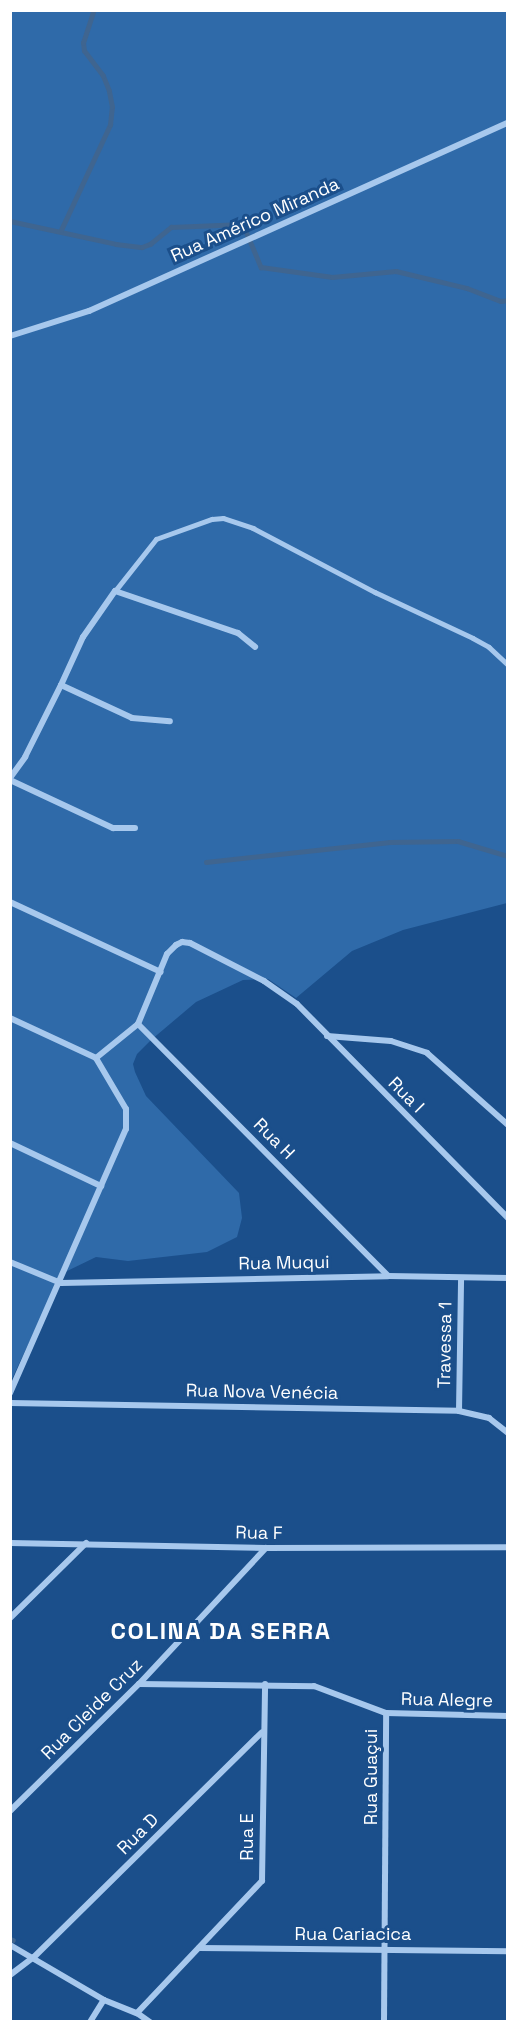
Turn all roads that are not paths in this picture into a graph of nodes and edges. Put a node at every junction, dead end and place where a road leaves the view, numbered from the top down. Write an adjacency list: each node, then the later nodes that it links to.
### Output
1 (507, 123): 2 (street, Rua Américo Miranda)
2 (10, 336)
3 (115, 591): 4 (street); 5 (lane); 6 (street)
4 (255, 646)
5 (507, 665)
6 (61, 686): 7 (street); 8 (street)
7 (170, 721)
8 (10, 779): 9 (street)
9 (135, 828)
10 (10, 902): 11 (street)
11 (161, 972): 13 (street); 14 (street, Rua I)
12 (10, 1018): 15 (street)
13 (138, 1024): 15 (street); 21 (street, Rua H)
14 (327, 1036): 16 (street); 19 (street, Rua I)
15 (96, 1058): 18 (street)
16 (507, 1125)
17 (10, 1143): 18 (street)
18 (101, 1186): 24 (street)
19 (507, 1218)
20 (10, 1262): 24 (street)
21 (388, 1276): 23 (street, Rua Muqui); 24 (street, Rua Muqui)
22 (507, 1278): 23 (street, Rua Muqui)
23 (460, 1279): 27 (street, Travessa 1)
24 (61, 1283): 25 (street)
25 (10, 1394)
26 (10, 1403): 27 (street, Rua Nova Venécia)
27 (459, 1410): 28 (street, Rua Nova Venécia)
28 (507, 1433)
29 (10, 1543): 30 (street, Rua F)
30 (86, 1543): 32 (street, Rua F); 33 (street)
31 (507, 1547): 32 (street, Rua F)
32 (266, 1548): 34 (street, Rua Cleide Cruz)
33 (10, 1618)
34 (139, 1684): 35 (street, Rua Guaçui); 39 (street, Rua Cleide Cruz)
35 (265, 1684): 36 (street, Rua Guaçui); 38 (street, Rua E)
36 (386, 1713): 37 (street, Rua Alegre); 42 (street, Rua Guaçui)
37 (507, 1716)
38 (262, 1732): 41 (street, Rua E); 44 (street, Rua D)
39 (10, 1811)
40 (10, 1946): 44 (street)
41 (199, 1948): 42 (street, Rua Cariacica); 47 (street, Rua E)
42 (384, 1949): 43 (street, Rua Cariacica); 50 (street, Rua Guaçui)
43 (507, 1951)
44 (34, 1957): 45 (street, Rua D); 46 (street)
45 (10, 1975)
46 (104, 2000): 47 (street); 48 (street)
47 (138, 2013): 49 (street)
48 (90, 2022)
49 (150, 2022)
50 (384, 2022)

